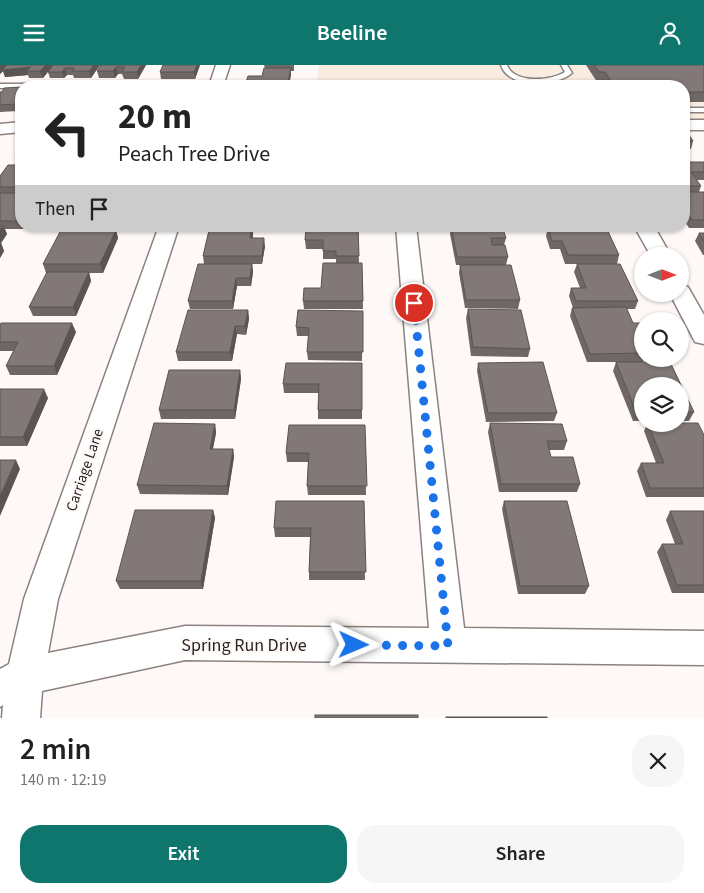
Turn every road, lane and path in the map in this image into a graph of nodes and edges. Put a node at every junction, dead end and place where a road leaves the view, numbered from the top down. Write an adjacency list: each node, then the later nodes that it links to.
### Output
1 (223, 65): 4 (street)
2 (504, 65): 3 (lane)
3 (564, 65)
4 (218, 80)
5 (0, 87): 6 (lane)
6 (15, 87)
7 (690, 110): 8 (lane)
8 (704, 110)
9 (690, 125): 10 (street)
10 (704, 125)
11 (167, 232): 19 (street, Carriage Lane)
12 (407, 232): 17 (street)
13 (647, 232): 14 (street)
14 (656, 247)
15 (686, 303): 16 (street)
16 (704, 336)
17 (448, 646): 18 (street, Spring Run Drive); 19 (street, Spring Run Drive)
18 (704, 648)
19 (13, 682): 20 (street, Carriage Lane)
20 (20, 718)

